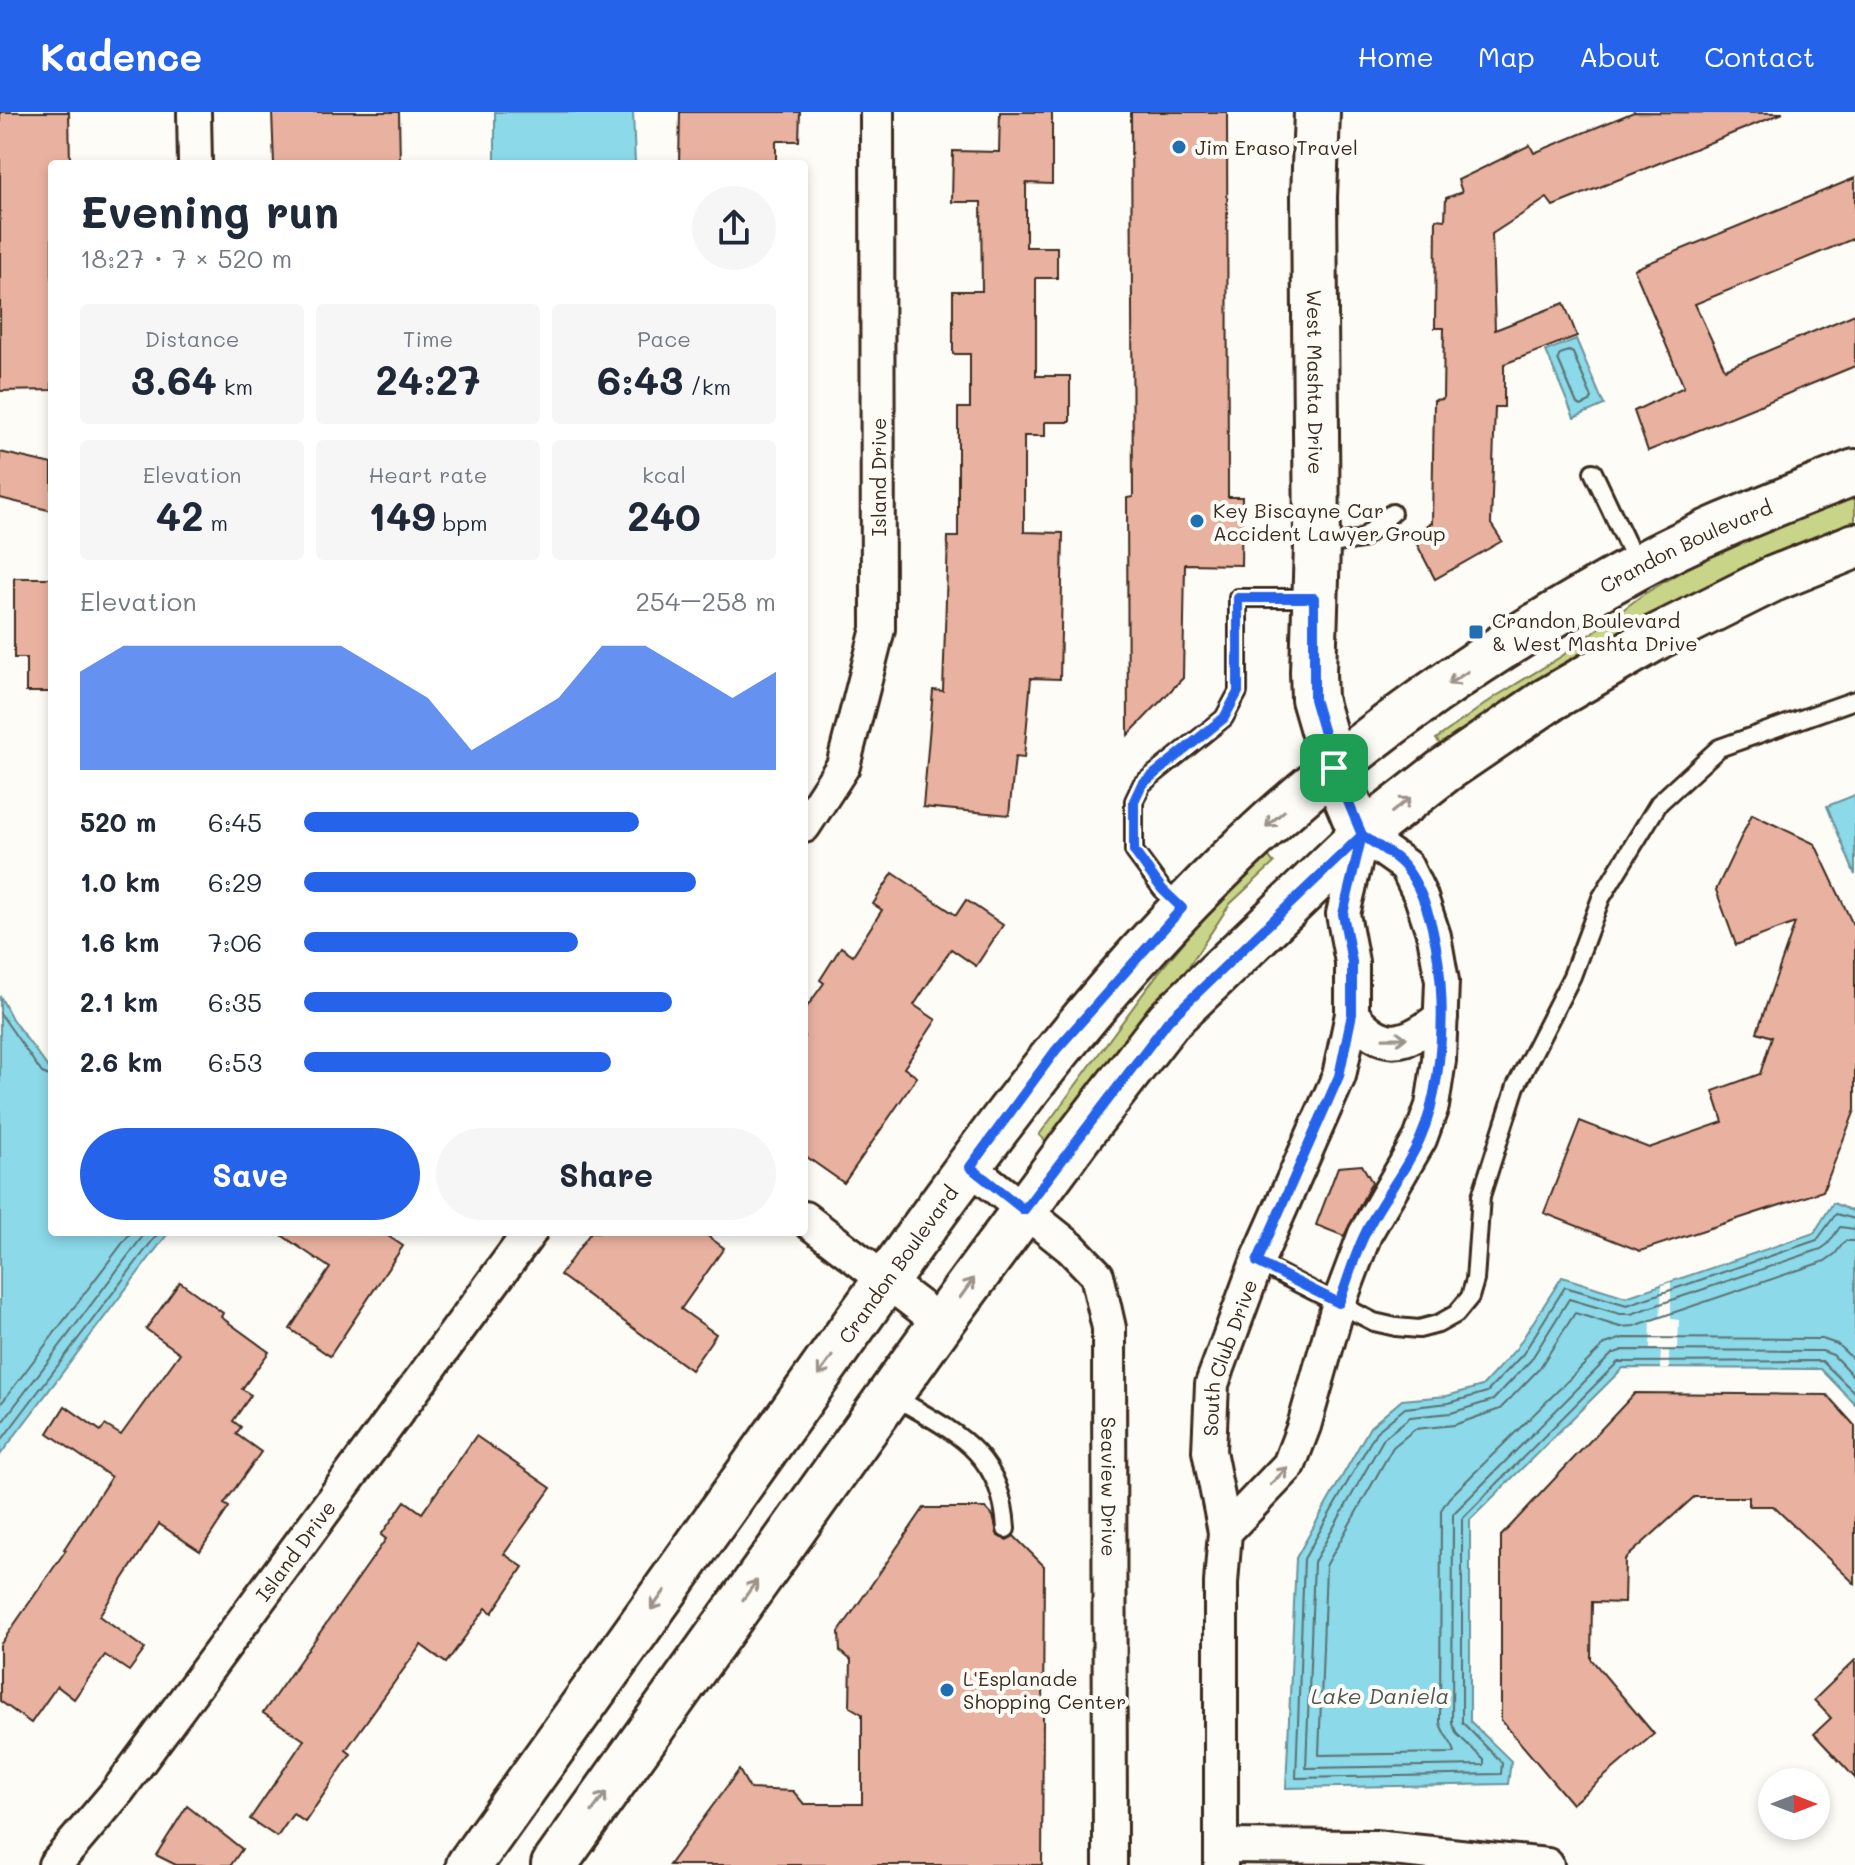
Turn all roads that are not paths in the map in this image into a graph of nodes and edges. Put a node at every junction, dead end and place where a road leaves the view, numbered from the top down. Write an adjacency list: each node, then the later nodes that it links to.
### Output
1 (194, 112): 4 (street)
2 (877, 112): 14 (street, Island Drive)
3 (1317, 112): 8 (main road, West Mashta Drive)
4 (195, 160)
5 (1593, 472): 10 (lane)
6 (1855, 472): 10 (main road, Crandon Boulevard)
7 (1392, 513): 8 (lane)
8 (1317, 546): 11 (main road, West Mashta Drive)
9 (1855, 546): 15 (main road, one-way to 9)
10 (1637, 567): 13 (main road, Crandon Boulevard, one-way to 13)
11 (1314, 598): 13 (main road, West Mashta Drive); 16 (lane)
12 (1855, 700): 25 (lane)
13 (1334, 768): 15 (main road, West Mashta Drive); 16 (main road, Crandon Boulevard, one-way to 16)
14 (808, 820)
15 (1362, 835): 17 (street, South Club Drive); 18 (street); 20 (main road)
16 (1182, 908): 19 (main road, Crandon Boulevard)
17 (1352, 1014): 18 (street, one-way to 18); 23 (street, South Club Drive)
18 (1441, 1017): 25 (street)
19 (970, 1167): 20 (street, Seaview Drive); 24 (main road, Crandon Boulevard)
20 (1024, 1210): 26 (main road, one-way to 20); 34 (street, Seaview Drive)
21 (808, 1221): 24 (street)
22 (527, 1236): 32 (street, Island Drive)
23 (1257, 1262): 25 (lane); 29 (street, South Club Drive)
24 (885, 1281): 26 (street); 31 (main road, Crandon Boulevard, one-way to 31)
25 (1339, 1303): 29 (street, one-way to 25)
26 (941, 1323): 27 (main road)
27 (890, 1395): 28 (lane); 33 (main road, one-way to 27)
28 (1006, 1529)
29 (1225, 1532): 30 (street, South Club Drive)
30 (1221, 1856): 35 (street)
31 (479, 1858)
32 (55, 1865)
33 (554, 1865)
34 (1110, 1865)
35 (1547, 1865)

